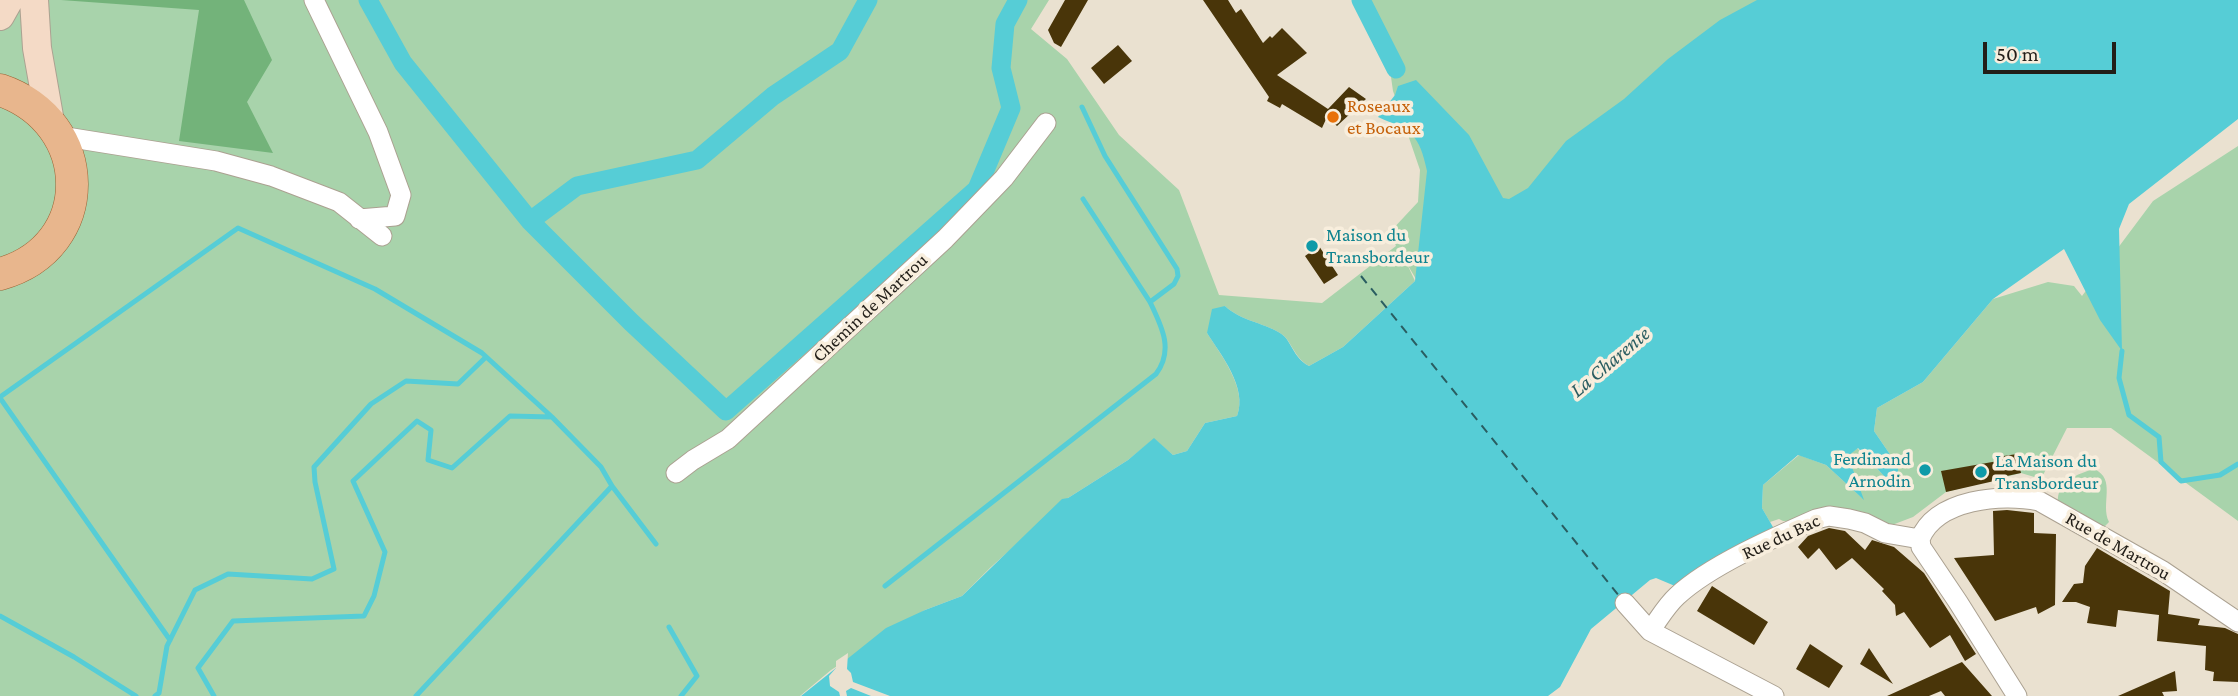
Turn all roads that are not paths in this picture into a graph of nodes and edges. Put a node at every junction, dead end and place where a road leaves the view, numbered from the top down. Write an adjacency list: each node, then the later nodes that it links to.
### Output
1 (9, 0): 4 (main road)
2 (34, 0): 7 (main road)
3 (314, 0): 8 (street)
4 (0, 16)
5 (0, 90): 7 (main road)
6 (1046, 123): 11 (street, Chemin de Martrou)
7 (55, 129): 8 (street); 10 (main road)
8 (359, 219): 9 (street)
9 (382, 236)
10 (0, 274)
11 (676, 473)
12 (1920, 539): 14 (street, Rue de Martrou); 15 (street, Rue du Bac); 17 (street)
13 (1625, 603): 15 (street)
14 (2238, 622)
15 (1650, 631): 16 (street)
16 (1774, 696)
17 (2017, 696)

